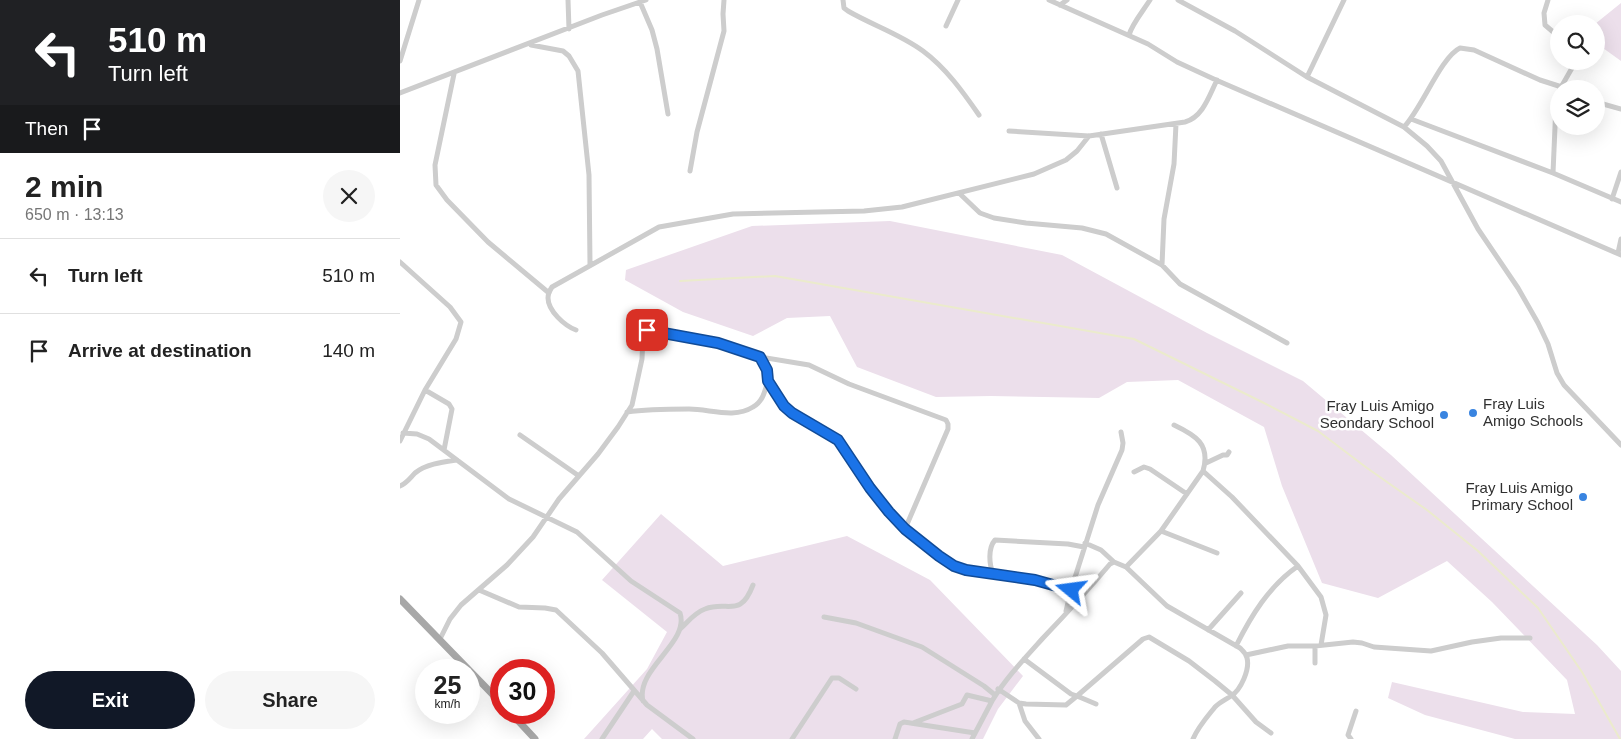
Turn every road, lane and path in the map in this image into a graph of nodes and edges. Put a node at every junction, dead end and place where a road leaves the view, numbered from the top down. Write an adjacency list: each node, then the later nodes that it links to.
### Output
1 (419, 0): 20 (street)
2 (568, 0): 16 (street)
3 (646, 0): 13 (street)
4 (724, 0): 37 (street)
5 (843, 0): 29 (street)
6 (958, 0): 15 (street)
7 (1049, 0): 14 (street)
8 (1067, 0): 14 (street)
9 (1150, 0): 18 (street)
10 (1178, 0): 22 (street)
11 (1344, 0): 22 (street)
12 (1548, 0): 17 (street)
13 (640, 2): 16 (street); 28 (street)
14 (1060, 5): 18 (street)
15 (946, 26)
16 (568, 29): 19 (street)
17 (1550, 29)
18 (1129, 35): 23 (street)
19 (529, 44): 21 (street); 48 (street)
20 (400, 61)
21 (454, 74): 25 (street); 50 (street)
22 (1307, 77): 32 (street)
23 (1218, 80): 31 (street); 40 (street)
24 (1550, 84): 30 (street)
25 (400, 93)
26 (1605, 105): 27 (street)
27 (1621, 109)
28 (668, 114)
29 (979, 115)
30 (1411, 119): 32 (street); 39 (street)
31 (1176, 124): 34 (street); 49 (street)
32 (1404, 127): 40 (street)
33 (1009, 131): 36 (street)
34 (1101, 134): 36 (street); 41 (street)
35 (1554, 135): 39 (street)
36 (1089, 136): 42 (street)
37 (690, 171)
38 (1621, 172): 43 (street)
39 (1552, 174): 43 (street)
40 (1455, 184): 46 (street); 62 (street)
41 (1117, 188)
42 (959, 193): 48 (street); 49 (street)
43 (1612, 199): 44 (street)
44 (1621, 202)
45 (1621, 239): 46 (street)
46 (1620, 255)
47 (400, 262): 55 (street)
48 (590, 264): 50 (street)
49 (1162, 265): 52 (street)
50 (549, 293): 51 (street)
51 (576, 330)
52 (1287, 343)
53 (760, 357): 54 (street); 56 (street); 73 (street)
54 (768, 381): 56 (street); 73 (street)
55 (425, 390): 59 (street); 63 (street)
56 (627, 412): 69 (street)
57 (1174, 425): 66 (street)
58 (1121, 432): 75 (street)
59 (403, 433): 61 (street); 63 (street)
60 (520, 435): 69 (street)
61 (400, 440)
62 (1621, 445)
63 (444, 450): 65 (street)
64 (1229, 452): 66 (street)
65 (457, 460): 70 (street); 72 (street)
66 (1206, 462): 67 (street)
67 (1203, 471): 71 (street); 78 (street)
68 (1134, 472): 71 (street)
69 (579, 476): 72 (street)
70 (400, 486)
71 (1187, 494): 74 (street)
72 (547, 516): 82 (street); 88 (street)
73 (905, 529): 80 (street)
74 (1161, 531): 76 (street); 79 (street)
75 (1085, 545): 77 (street); 80 (street); 83 (street)
76 (1217, 553)
77 (1114, 562): 79 (street); 86 (street)
78 (1298, 566): 92 (street); 93 (street)
79 (1126, 567): 89 (street)
80 (993, 574): 83 (street)
81 (753, 585): 88 (street)
82 (479, 590): 91 (street); 100 (street)
83 (1071, 590): 86 (street)
84 (1241, 593): 89 (street)
85 (400, 599): 91 (main road)
86 (1066, 613): 95 (street)
87 (824, 617): 101 (street)
88 (680, 630): 104 (street)
89 (1208, 630): 93 (street)
90 (1530, 638): 92 (street)
91 (440, 639): 99 (main road)
92 (1318, 645): 94 (street); 96 (street)
93 (1236, 646): 94 (street)
94 (1246, 654): 103 (street)
95 (1024, 659): 98 (street); 102 (street)
96 (1315, 664)
97 (856, 689): 117 (street)
98 (998, 689): 101 (street); 106 (street)
99 (490, 691)
100 (634, 691): 104 (street); 115 (street)
101 (995, 695): 105 (street)
102 (1077, 696): 103 (street); 106 (street); 107 (street)
103 (1232, 696): 111 (street); 121 (street)
104 (643, 700): 116 (street)
105 (992, 701): 109 (street); 112 (street)
106 (1019, 703): 120 (street)
107 (1096, 704)
108 (1356, 711): 113 (street)
109 (913, 723): 112 (street); 118 (street)
110 (521, 724): 114 (main road)
111 (1271, 732)
112 (975, 733): 119 (street)
113 (1349, 738)
114 (535, 739)
115 (602, 739)
116 (693, 739)
117 (792, 739)
118 (895, 739)
119 (972, 739)
120 (1040, 739)
121 (1193, 739)

